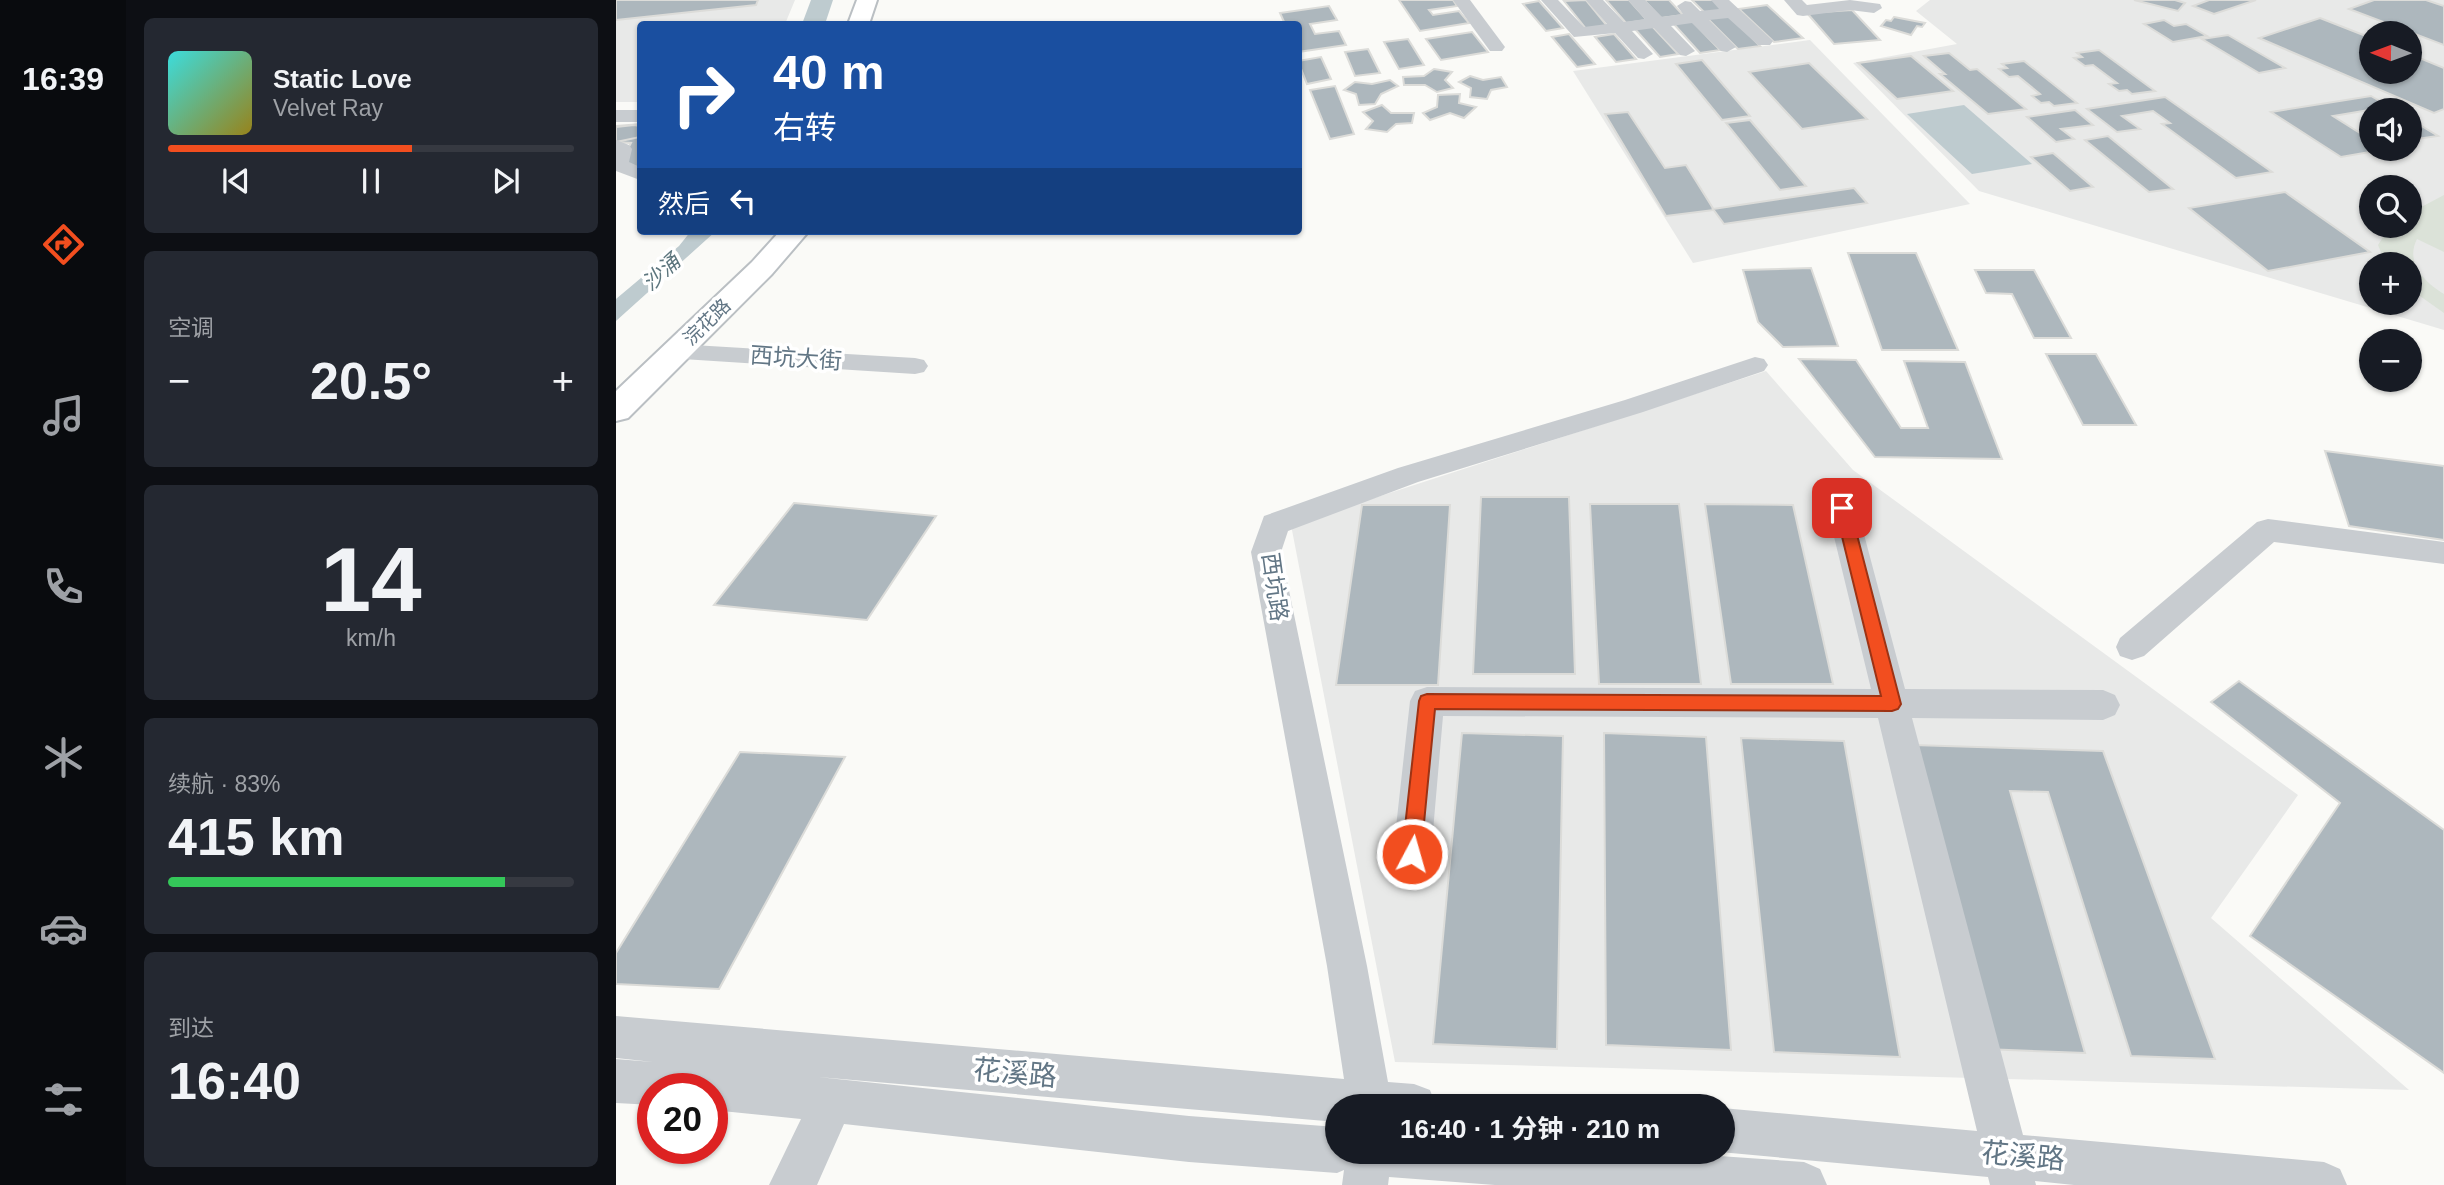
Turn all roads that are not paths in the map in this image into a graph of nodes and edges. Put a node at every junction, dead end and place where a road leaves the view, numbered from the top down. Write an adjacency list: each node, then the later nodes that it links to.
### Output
1 (867, 0): 13 (main road)
2 (1461, 0): 17 (street)
3 (1551, 0): 15 (street)
4 (1594, 0): 15 (street)
5 (1636, 0): 14 (street)
6 (1679, 0): 12 (street)
7 (1719, 0): 11 (street)
8 (1792, 0): 9 (street)
9 (1846, 2): 10 (street)
10 (1874, 8)
11 (1732, 12): 12 (street); 16 (street)
12 (1695, 16): 14 (street); 18 (street)
13 (860, 21)
14 (1657, 21): 15 (street); 19 (street)
15 (1619, 26): 20 (street)
16 (1764, 41)
17 (1496, 47)
18 (1727, 47)
19 (1686, 51)
20 (1644, 54)
21 (616, 116): 22 (street)
22 (637, 116)
23 (637, 141): 24 (street)
24 (618, 147): 25 (street)
25 (637, 173)
26 (762, 235): 31 (main road, 浣花路)
27 (791, 235): 28 (main road, 浣花路)
28 (676, 352): 30 (street, 西坑大街); 32 (main road, 浣花路)
29 (1755, 365): 41 (street, 西坑路)
30 (915, 366)
31 (616, 375)
32 (616, 410)
33 (1842, 508): 36 (street)
34 (2444, 554): 35 (street)
35 (2132, 648)
36 (1892, 704): 37 (street); 38 (street); 48 (street)
37 (2104, 705)
38 (1412, 854)
39 (616, 1037): 42 (street, 花溪路)
40 (616, 1081): 43 (street, 花溪路)
41 (1368, 1094)
42 (1325, 1100)
43 (828, 1101): 45 (street, 花溪路); 49 (street)
44 (1735, 1132): 48 (street, 花溪路)
45 (1325, 1149)
46 (1368, 1164): 50 (street)
47 (1527, 1164): 51 (street)
48 (2011, 1170): 52 (street, 花溪路)
49 (792, 1185)
50 (1365, 1185)
51 (1804, 1185)
52 (2324, 1185)

